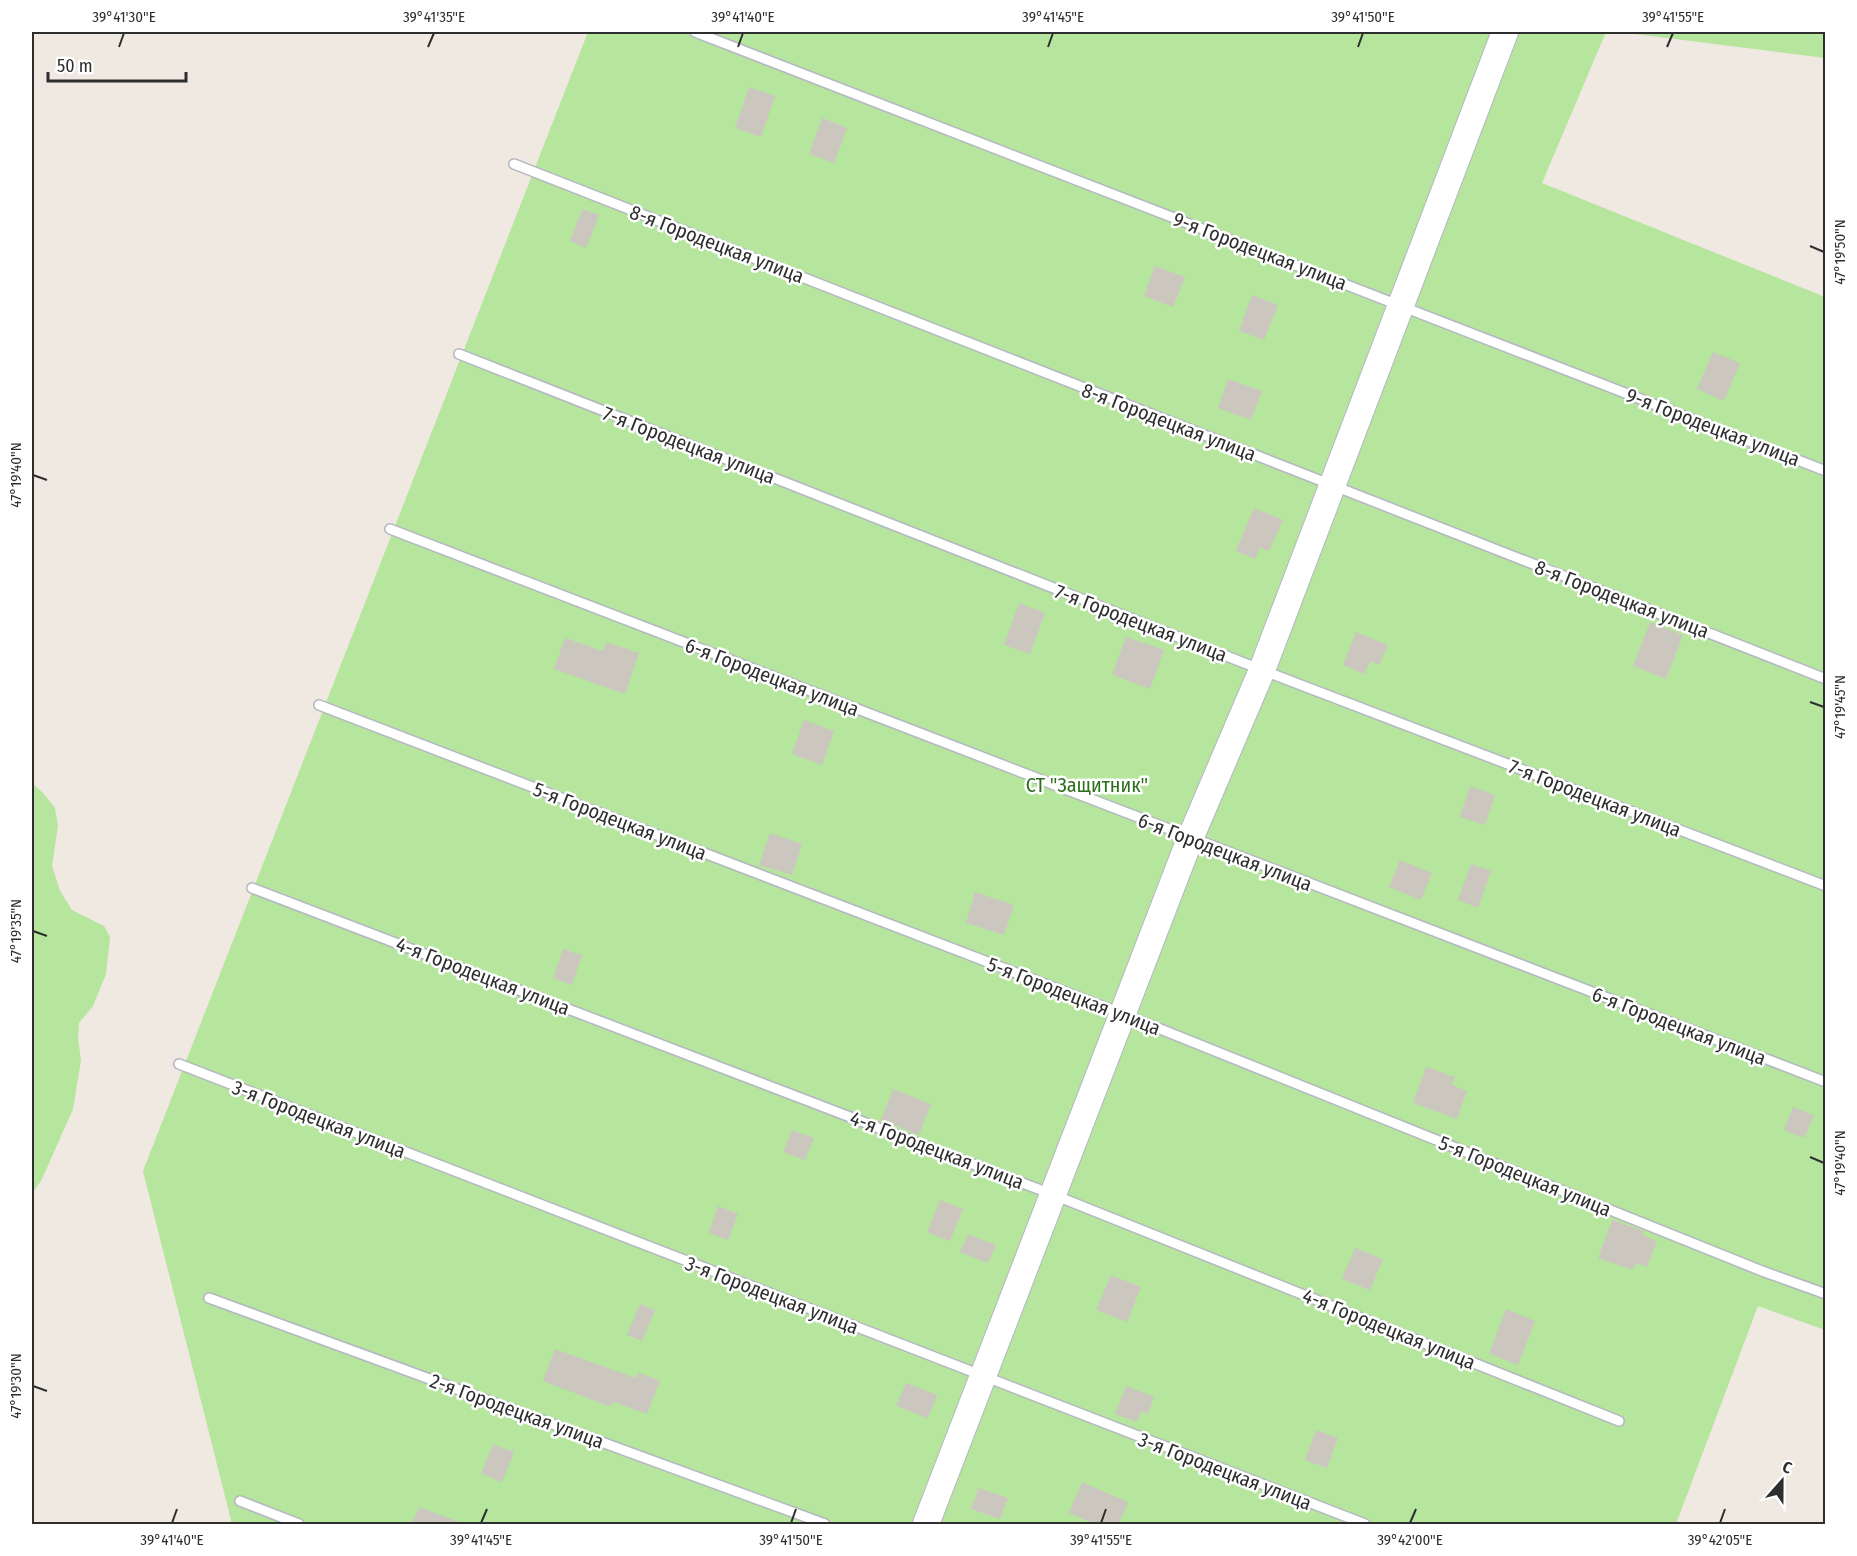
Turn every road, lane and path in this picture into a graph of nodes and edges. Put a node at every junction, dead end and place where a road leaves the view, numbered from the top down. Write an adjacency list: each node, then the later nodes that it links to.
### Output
1 (695, 32): 4 (lane, 9-я Городецкая улица)
2 (1505, 32): 4 (street)
3 (513, 164): 7 (lane, 8-я Городецкая улица)
4 (1400, 306): 6 (lane, 9-я Городецкая улица); 7 (street)
5 (459, 354): 9 (lane, 7-я Городецкая улица)
6 (1826, 471)
7 (1332, 486): 9 (street); 10 (lane, 8-я Городецкая улица)
8 (390, 529): 12 (lane, 6-я Городецкая улица)
9 (1262, 670): 12 (street); 13 (lane, 7-я Городецкая улица)
10 (1826, 679)
11 (319, 705): 15 (lane, 5-я Городецкая улица)
12 (1191, 839): 15 (street); 17 (lane, 6-я Городецкая улица)
13 (1826, 886)
14 (252, 888): 18 (lane, 4-я Городецкая улица)
15 (1123, 1014): 18 (street); 19 (lane, 5-я Городецкая улица)
16 (179, 1064): 21 (lane, 3-я Городецкая улица)
17 (1826, 1082)
18 (1054, 1195): 21 (street); 22 (lane, 4-я Городецкая улица)
19 (1826, 1294)
20 (208, 1298): 25 (lane, 2-я Городецкая улица)
21 (982, 1378): 26 (street); 27 (lane, 3-я Городецкая улица)
22 (1619, 1421)
23 (240, 1501): 24 (lane)
24 (299, 1524)
25 (825, 1524)
26 (926, 1524)
27 (1365, 1524)

